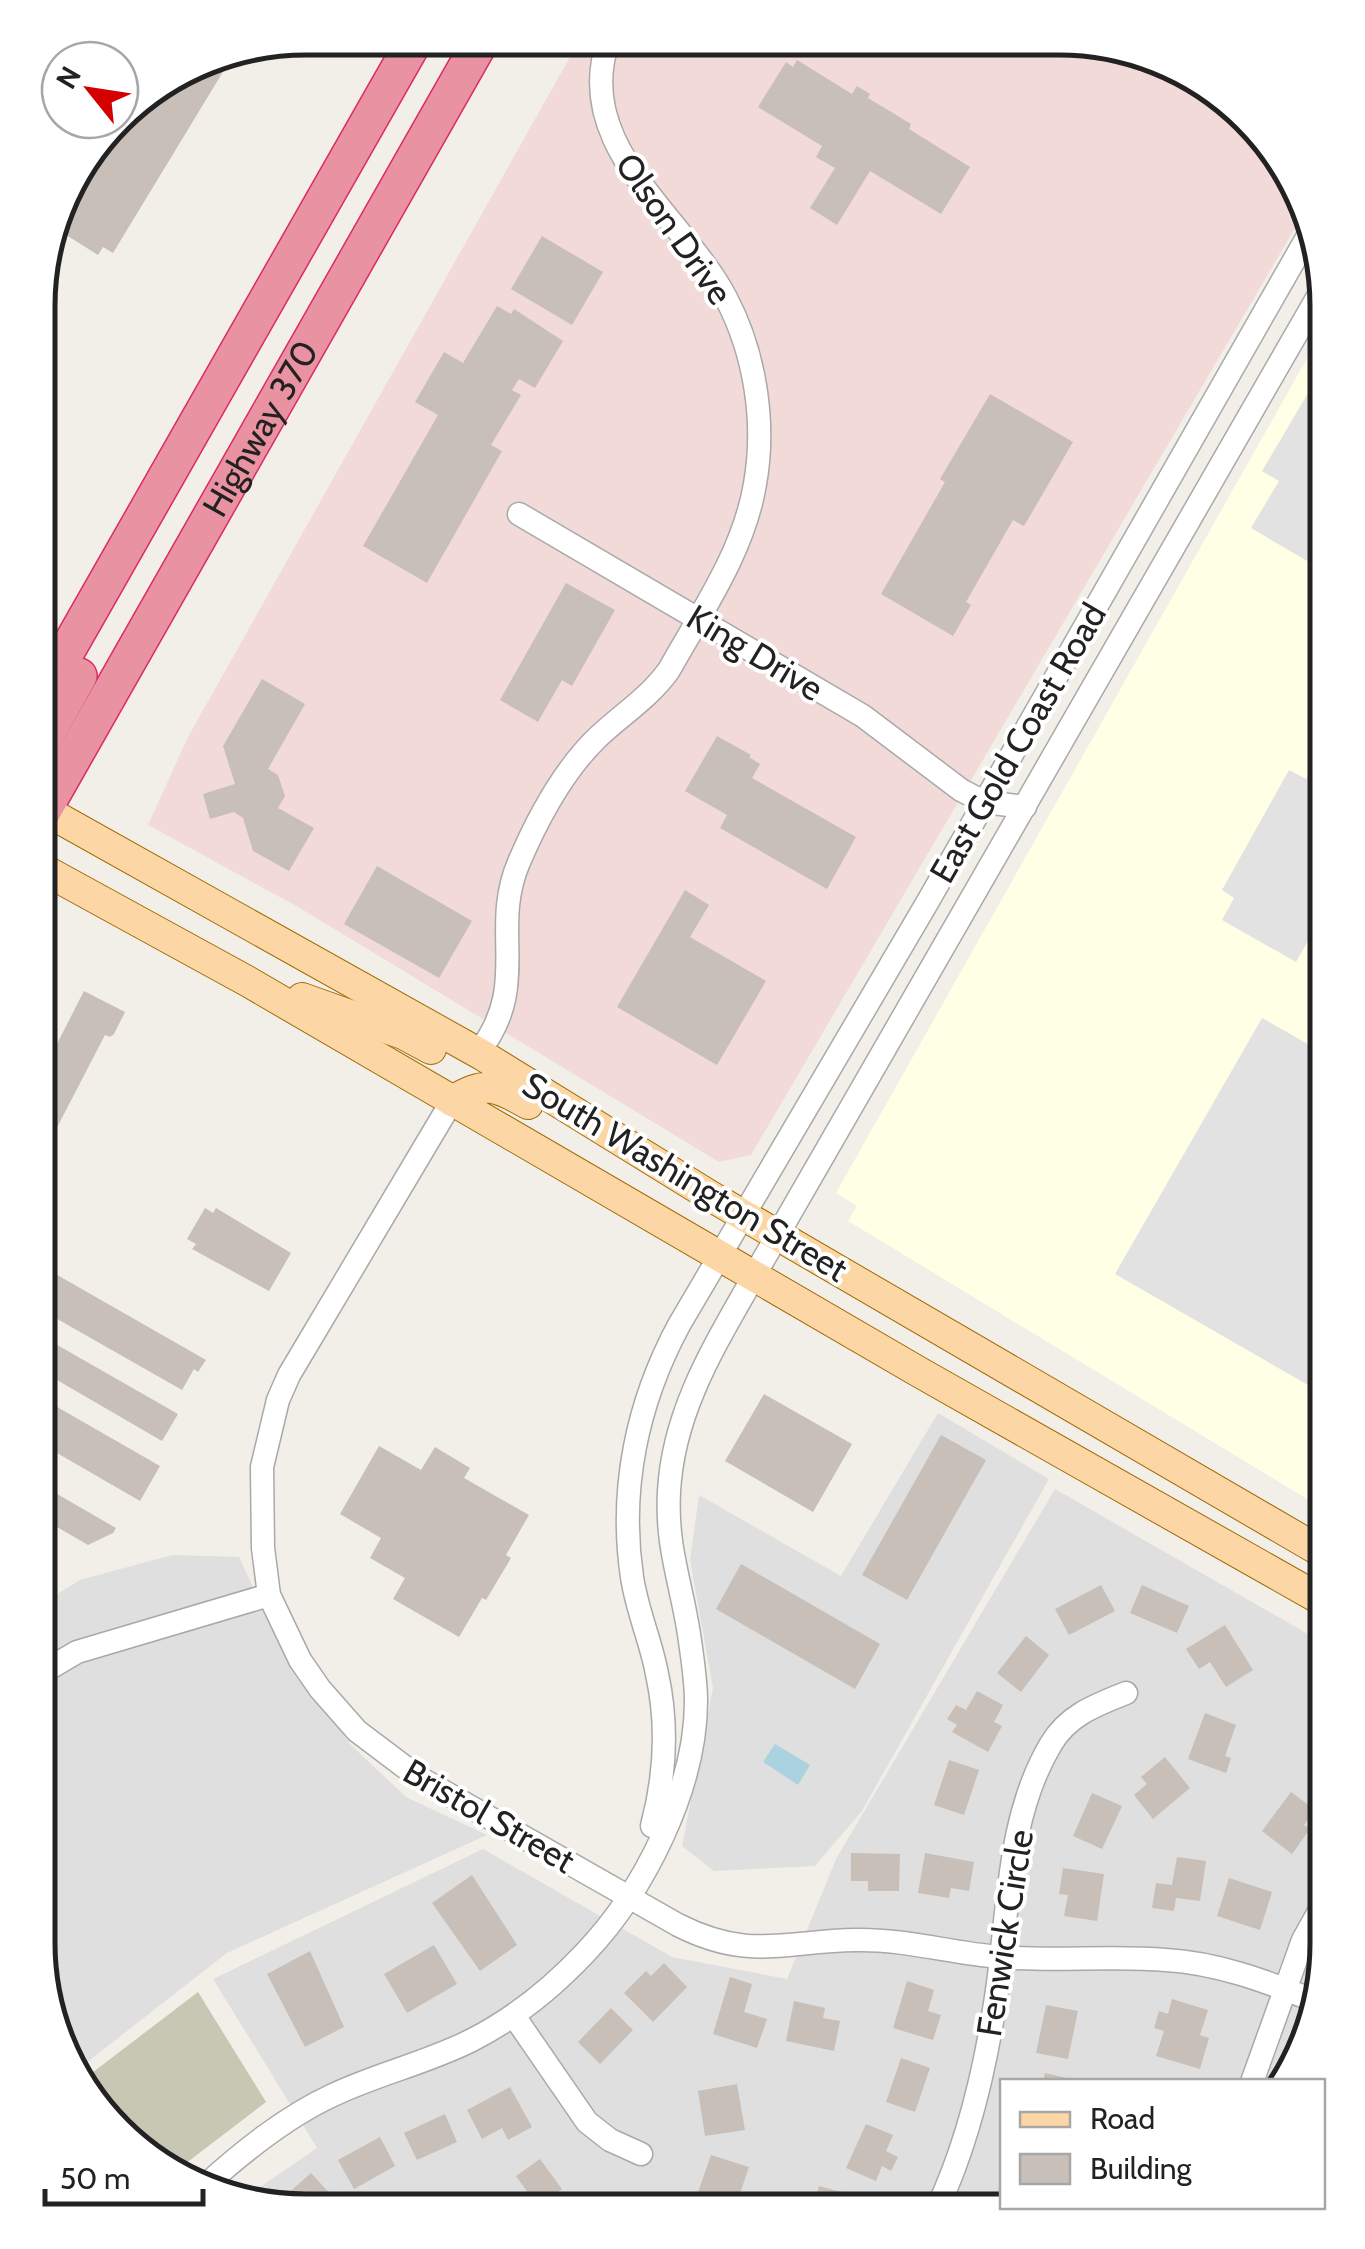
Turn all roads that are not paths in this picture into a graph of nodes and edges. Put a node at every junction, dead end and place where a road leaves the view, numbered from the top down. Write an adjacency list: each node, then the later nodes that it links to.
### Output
1 (406, 55): 6 (highway, Highway 370)
2 (472, 55): 11 (highway, Highway 370)
3 (607, 55): 8 (street, Olson Drive)
4 (1304, 253): 12 (street, East Gold Coast Road)
5 (1310, 310): 13 (street, East Gold Coast Road)
6 (236, 352): 9 (highway, Highway 370); 10 (highway)
7 (519, 514): 8 (street, King Drive)
8 (698, 618): 12 (street, King Drive); 18 (street, Olson Drive)
9 (55, 672)
10 (55, 719)
11 (55, 786)
12 (984, 802): 13 (street, King Drive); 15 (street, King Drive); 21 (street, East Gold Coast Road)
13 (1025, 806): 15 (street, East Gold Coast Road)
14 (55, 819): 18 (main road, South Washington Street)
15 (1010, 833): 22 (street, East Gold Coast Road)
16 (55, 875): 17 (main road, South Washington Street)
17 (247, 981): 18 (main road); 19 (main road, South Washington Street)
18 (478, 1053): 20 (main road, South Washington Street)
19 (452, 1101): 20 (main road); 23 (main road, South Washington Street); 27 (street, Bristol Street)
20 (651, 1160): 21 (main road, South Washington Street)
21 (744, 1215): 22 (main road, South Washington Street); 23 (street, East Gold Coast Road)
22 (779, 1235): 24 (street, East Gold Coast Road); 25 (main road, South Washington Street)
23 (721, 1256): 24 (main road, South Washington Street); 30 (street, East Gold Coast Road)
24 (754, 1276): 26 (main road, South Washington Street); 30 (street, East Gold Coast Road)
25 (1309, 1545)
26 (1309, 1593)
27 (269, 1594): 28 (street); 30 (street, Bristol Street)
28 (55, 1665)
29 (1126, 1693): 32 (street, Fenwick Circle)
30 (628, 1895): 32 (street, Bristol Street); 35 (street)
31 (1309, 1929): 33 (street)
32 (999, 1957): 33 (street, Bristol Street); 39 (street, Fenwick Circle)
33 (1284, 1990): 34 (street, Bristol Street); 36 (street)
34 (1304, 1997)
35 (514, 2016): 37 (street); 38 (street)
36 (1253, 2079)
37 (641, 2154)
38 (219, 2178)
39 (943, 2194)

